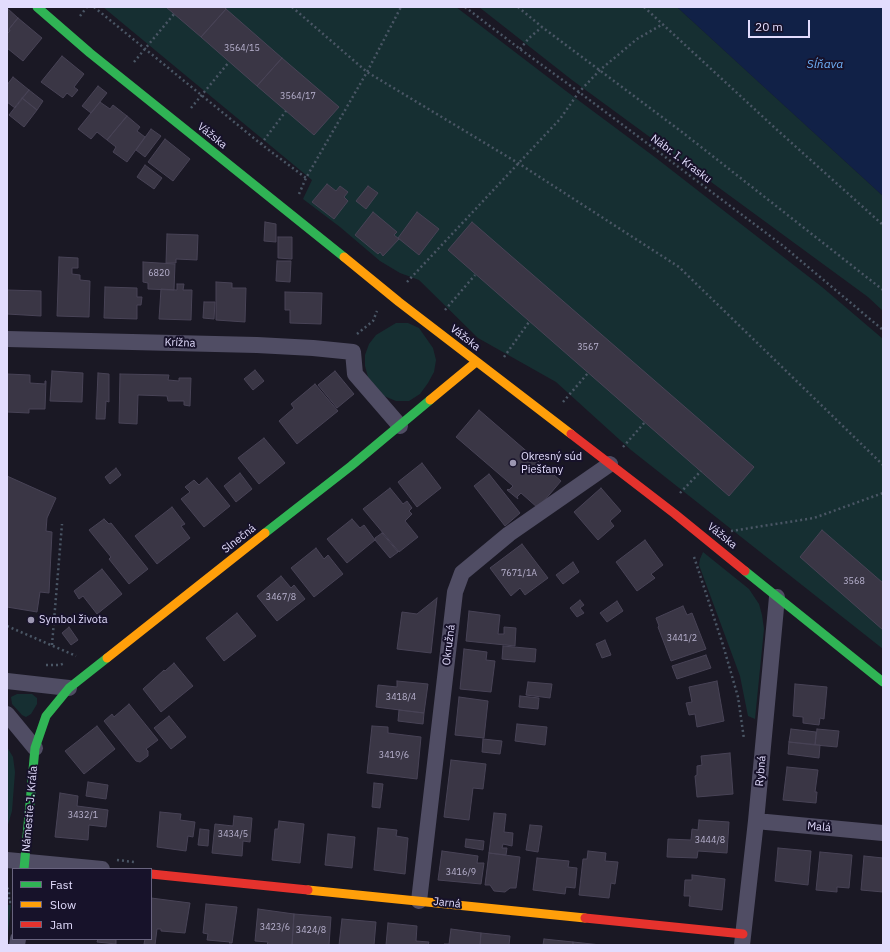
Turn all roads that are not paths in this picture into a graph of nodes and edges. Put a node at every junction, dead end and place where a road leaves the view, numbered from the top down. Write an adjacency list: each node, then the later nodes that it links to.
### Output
1 (37, 7): 3 (street, Vážska)
2 (7, 339): 4 (street, Krížna)
3 (476, 362): 4 (street, Slnečná); 5 (street, Vážska)
4 (400, 426): 9 (street, Slnečná)
5 (614, 458): 6 (street, Vážska); 18 (street, Okružná)
6 (777, 597): 8 (street, Vážska); 12 (street, Rybná)
7 (7, 681): 9 (street)
8 (883, 682)
9 (69, 688): 11 (street, Slnečná)
10 (7, 714): 11 (street)
11 (35, 748): 16 (street, Námestie J. Kráľa)
12 (756, 821): 13 (street, Malá); 19 (street, Rybná)
13 (883, 833)
14 (7, 860): 16 (street)
15 (107, 864): 16 (street)
16 (25, 865)
17 (152, 874): 18 (street, Jarná)
18 (419, 901): 19 (street, Jarná)
19 (743, 940)

